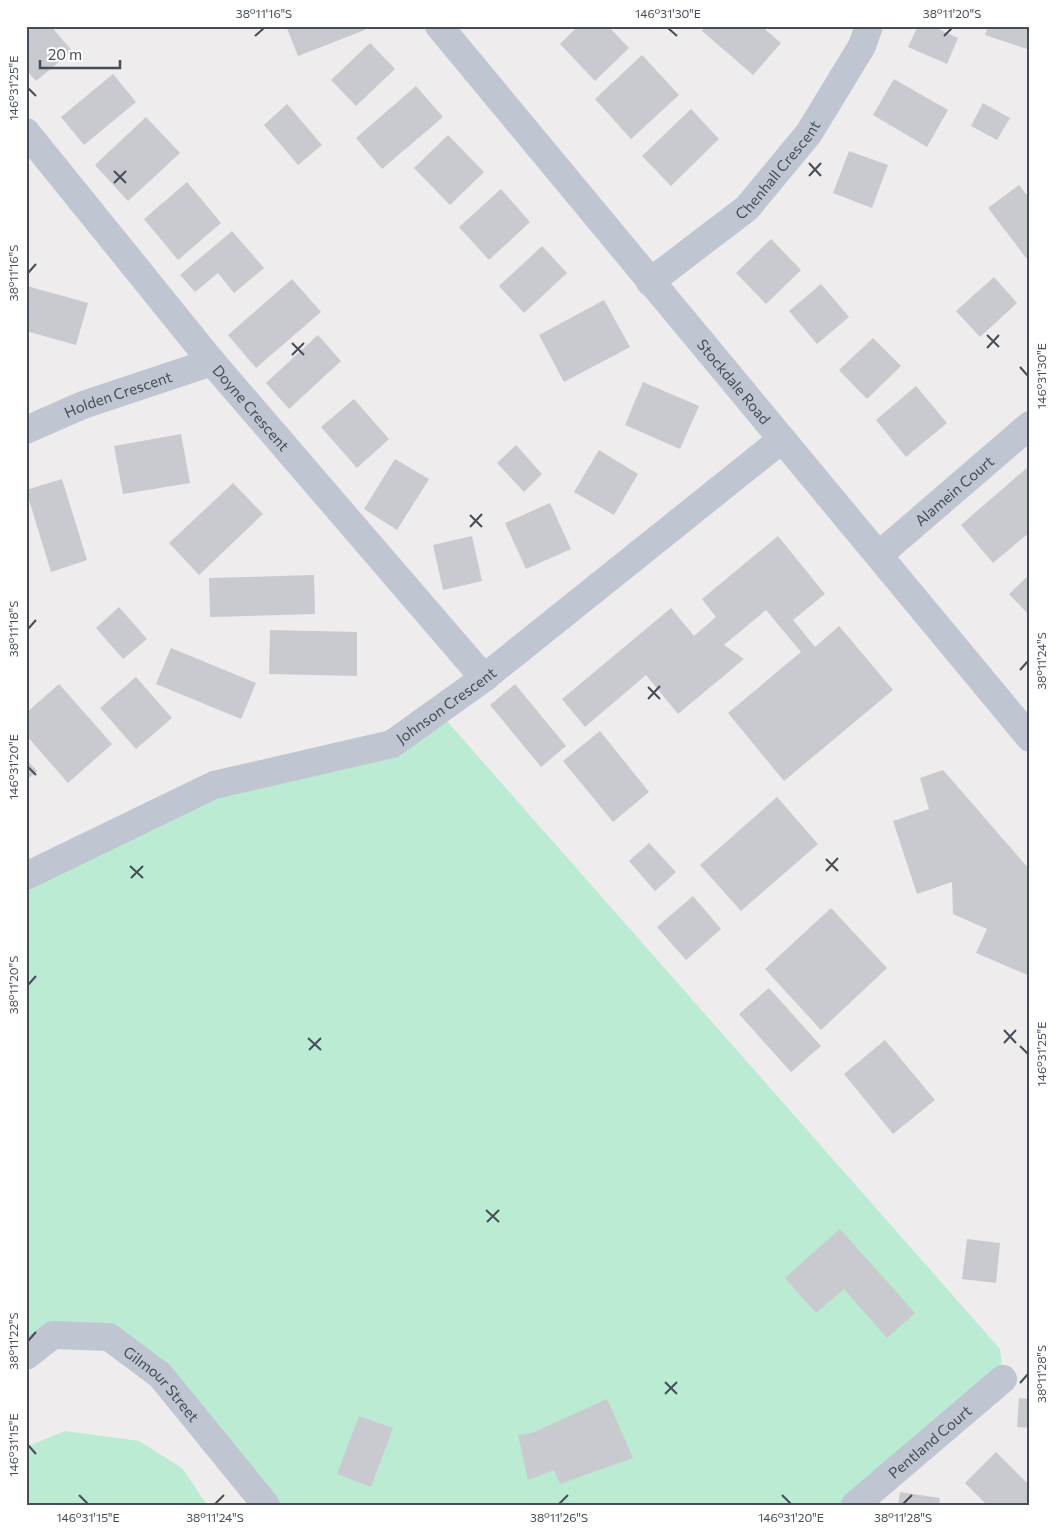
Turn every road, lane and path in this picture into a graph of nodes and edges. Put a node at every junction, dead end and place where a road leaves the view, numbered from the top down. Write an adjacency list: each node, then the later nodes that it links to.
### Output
1 (439, 26): 4 (street, Stockdale Road)
2 (869, 26): 4 (street, Chenhall Crescent)
3 (26, 132): 5 (street, Doyne Crescent)
4 (650, 282): 8 (street, Stockdale Road)
5 (212, 362): 7 (street, Holden Crescent); 10 (street, Doyne Crescent)
6 (1030, 425): 9 (street, Alamein Court)
7 (26, 430)
8 (781, 440): 9 (street, Stockdale Road); 10 (street, Johnson Crescent)
9 (879, 555): 11 (street, Stockdale Road)
10 (484, 678): 12 (street, Johnson Crescent)
11 (1030, 738)
12 (26, 876)
13 (26, 1356): 15 (street, Gilmour Street)
14 (1003, 1379): 16 (street, Pentland Court)
15 (266, 1505)
16 (855, 1505)

